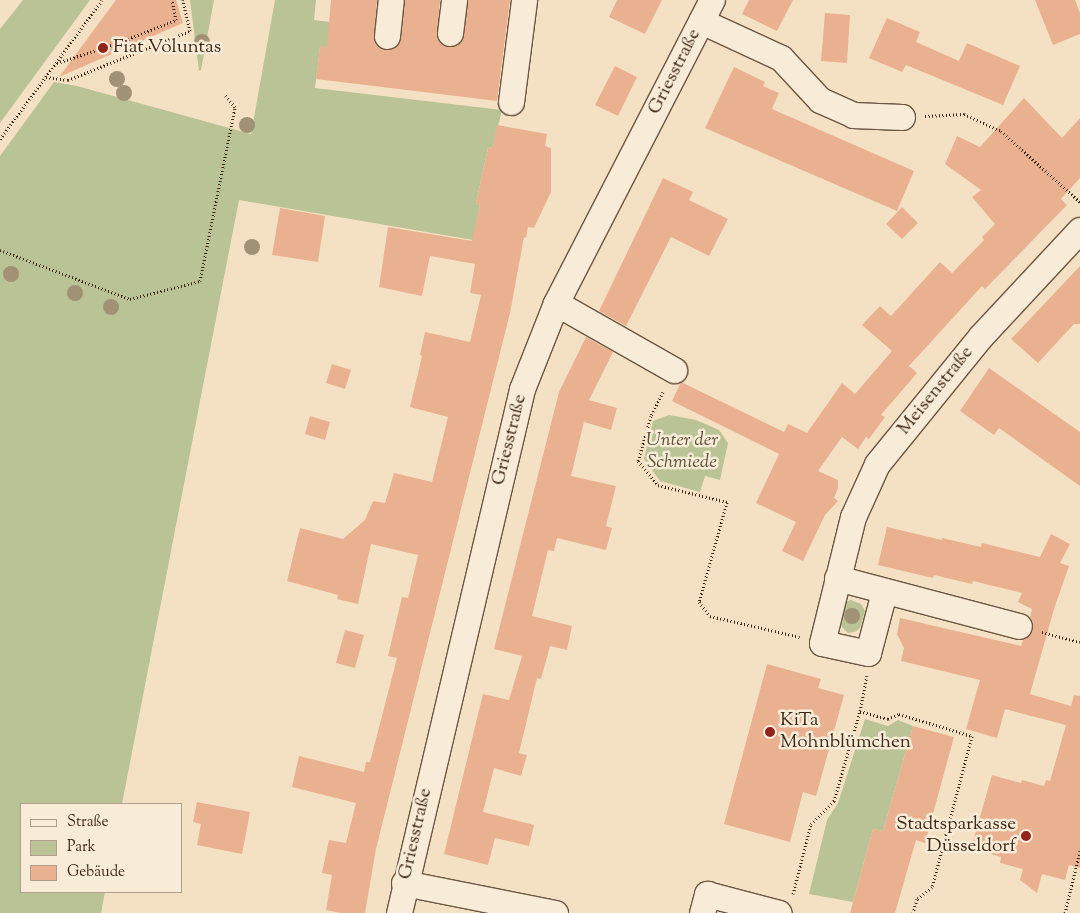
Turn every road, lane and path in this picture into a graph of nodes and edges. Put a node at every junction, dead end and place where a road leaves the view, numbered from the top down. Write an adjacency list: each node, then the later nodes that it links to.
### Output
1 (102, 0): 10 (path)
2 (172, 0): 10 (path)
3 (183, 0): 11 (path)
4 (391, 0): 9 (street)
5 (454, 0): 8 (street)
6 (524, 0): 13 (street)
7 (707, 10): 14 (street); 19 (street, Griesstraße)
8 (450, 33)
9 (387, 36)
10 (56, 63): 11 (path)
11 (46, 77): 15 (path)
12 (224, 94): 18 (path)
13 (512, 102)
14 (902, 117): 16 (path)
15 (0, 139)
16 (1080, 202)
17 (1080, 230): 21 (street, Meisenstraße)
18 (0, 250)
19 (556, 303): 20 (street); 29 (street, Griesstraße)
20 (674, 370): 25 (path)
21 (837, 578): 22 (street); 25 (street, Meisenstraße)
22 (884, 592): 23 (street); 26 (street)
23 (1019, 626): 24 (path)
24 (1080, 642)
25 (822, 643): 26 (street)
26 (868, 653): 27 (path)
27 (860, 711): 30 (path); 34 (path)
28 (1080, 851): 35 (path)
29 (404, 883): 31 (street, Griesstraße); 32 (street)
30 (786, 905): 33 (street)
31 (399, 913)
32 (555, 913)
33 (702, 913)
34 (913, 913)
35 (1065, 913)

